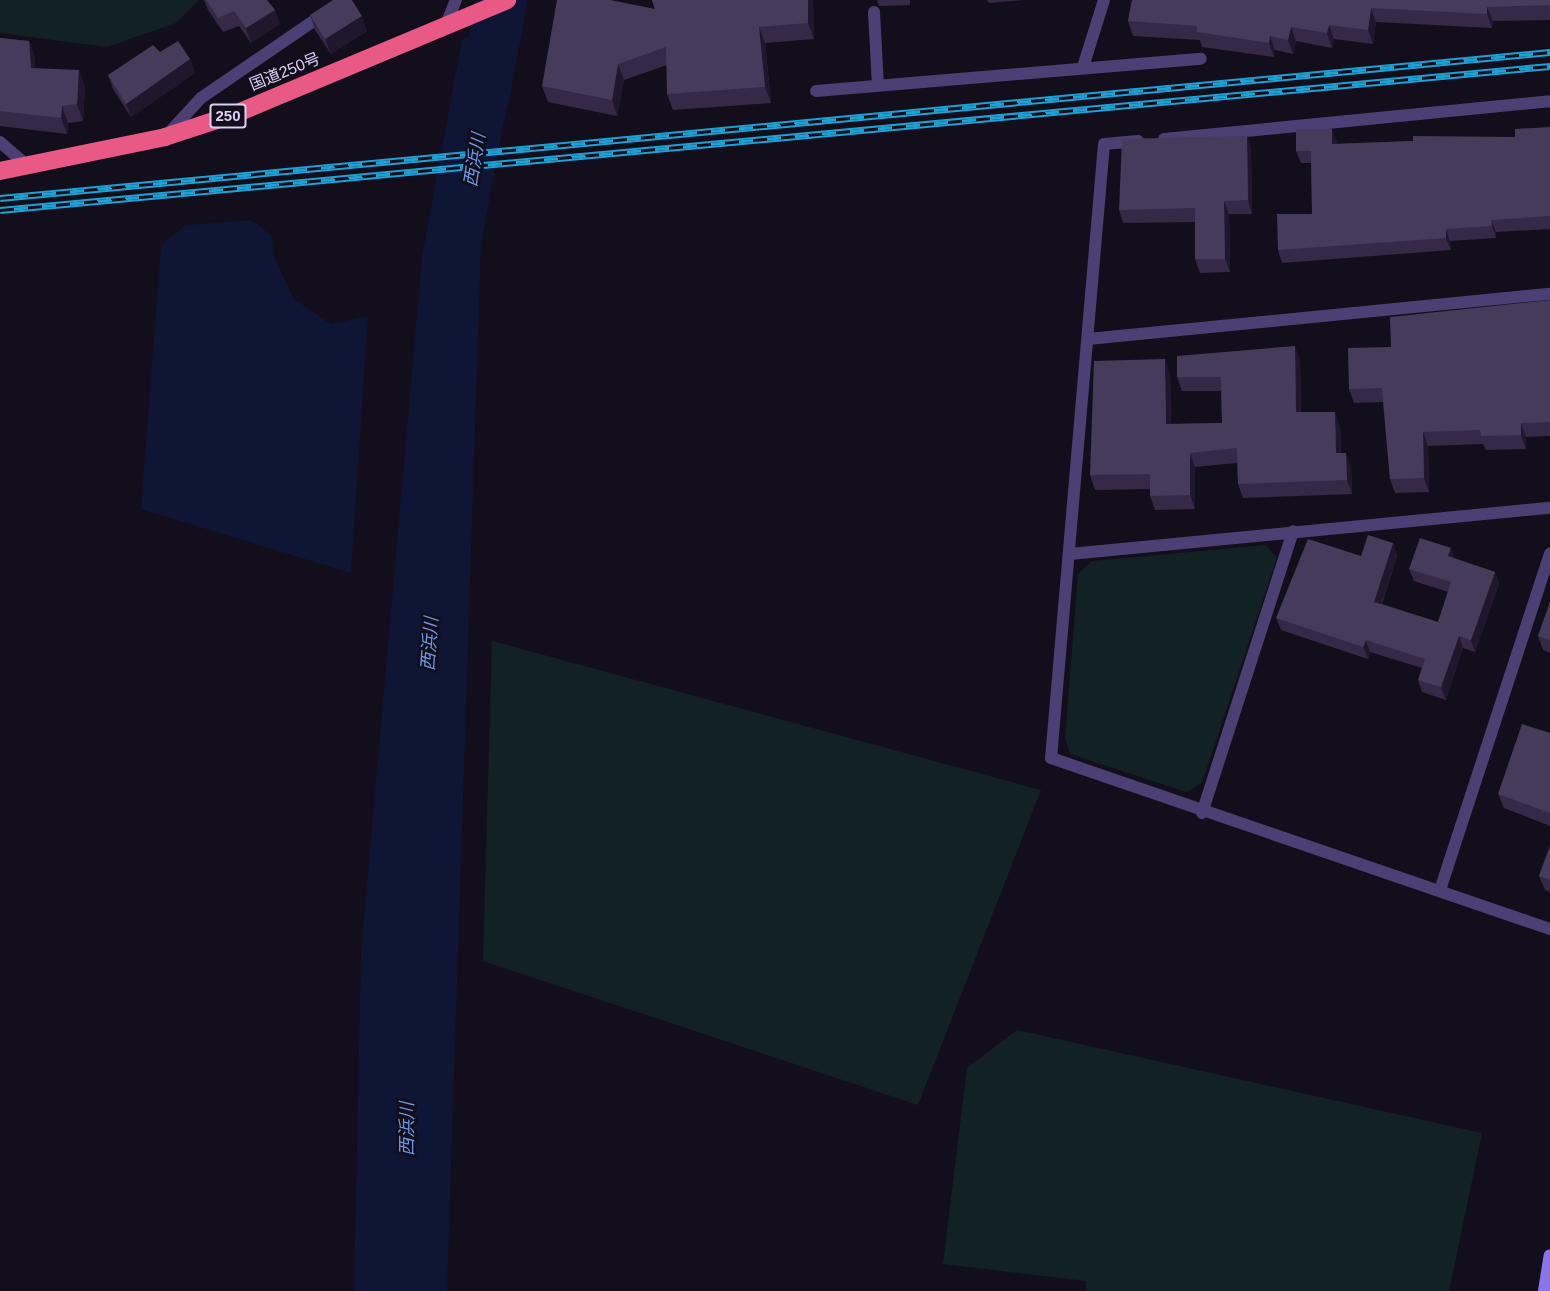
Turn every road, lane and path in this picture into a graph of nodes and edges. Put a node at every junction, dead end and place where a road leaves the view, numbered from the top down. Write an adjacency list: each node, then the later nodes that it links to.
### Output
1 (344, 0): 12 (street)
2 (455, 0): 6 (street)
3 (507, 0): 6 (highway, 国道250号 / 250)
4 (1104, 0): 8 (street)
5 (874, 12): 9 (street)
6 (445, 27): 12 (highway, 国道250号 / 250)
7 (1201, 59): 8 (street)
8 (1083, 67): 9 (street)
9 (878, 85): 10 (street)
10 (816, 91)
11 (1550, 101): 17 (street)
12 (165, 136): 14 (highway, 国道250号 / 250)
13 (0, 142): 14 (street)
14 (28, 166): 15 (highway, 国道250号 / 250)
15 (0, 171)
16 (1550, 294): 17 (street)
17 (1088, 339): 21 (street)
18 (1550, 508): 19 (street)
19 (1293, 531): 21 (street); 22 (street)
20 (1550, 553): 23 (street)
21 (1070, 554): 22 (street)
22 (1202, 813): 23 (street)
23 (1440, 890): 24 (street)
24 (1550, 928)
25 (1550, 1255): 26 (street)
26 (1544, 1291)

